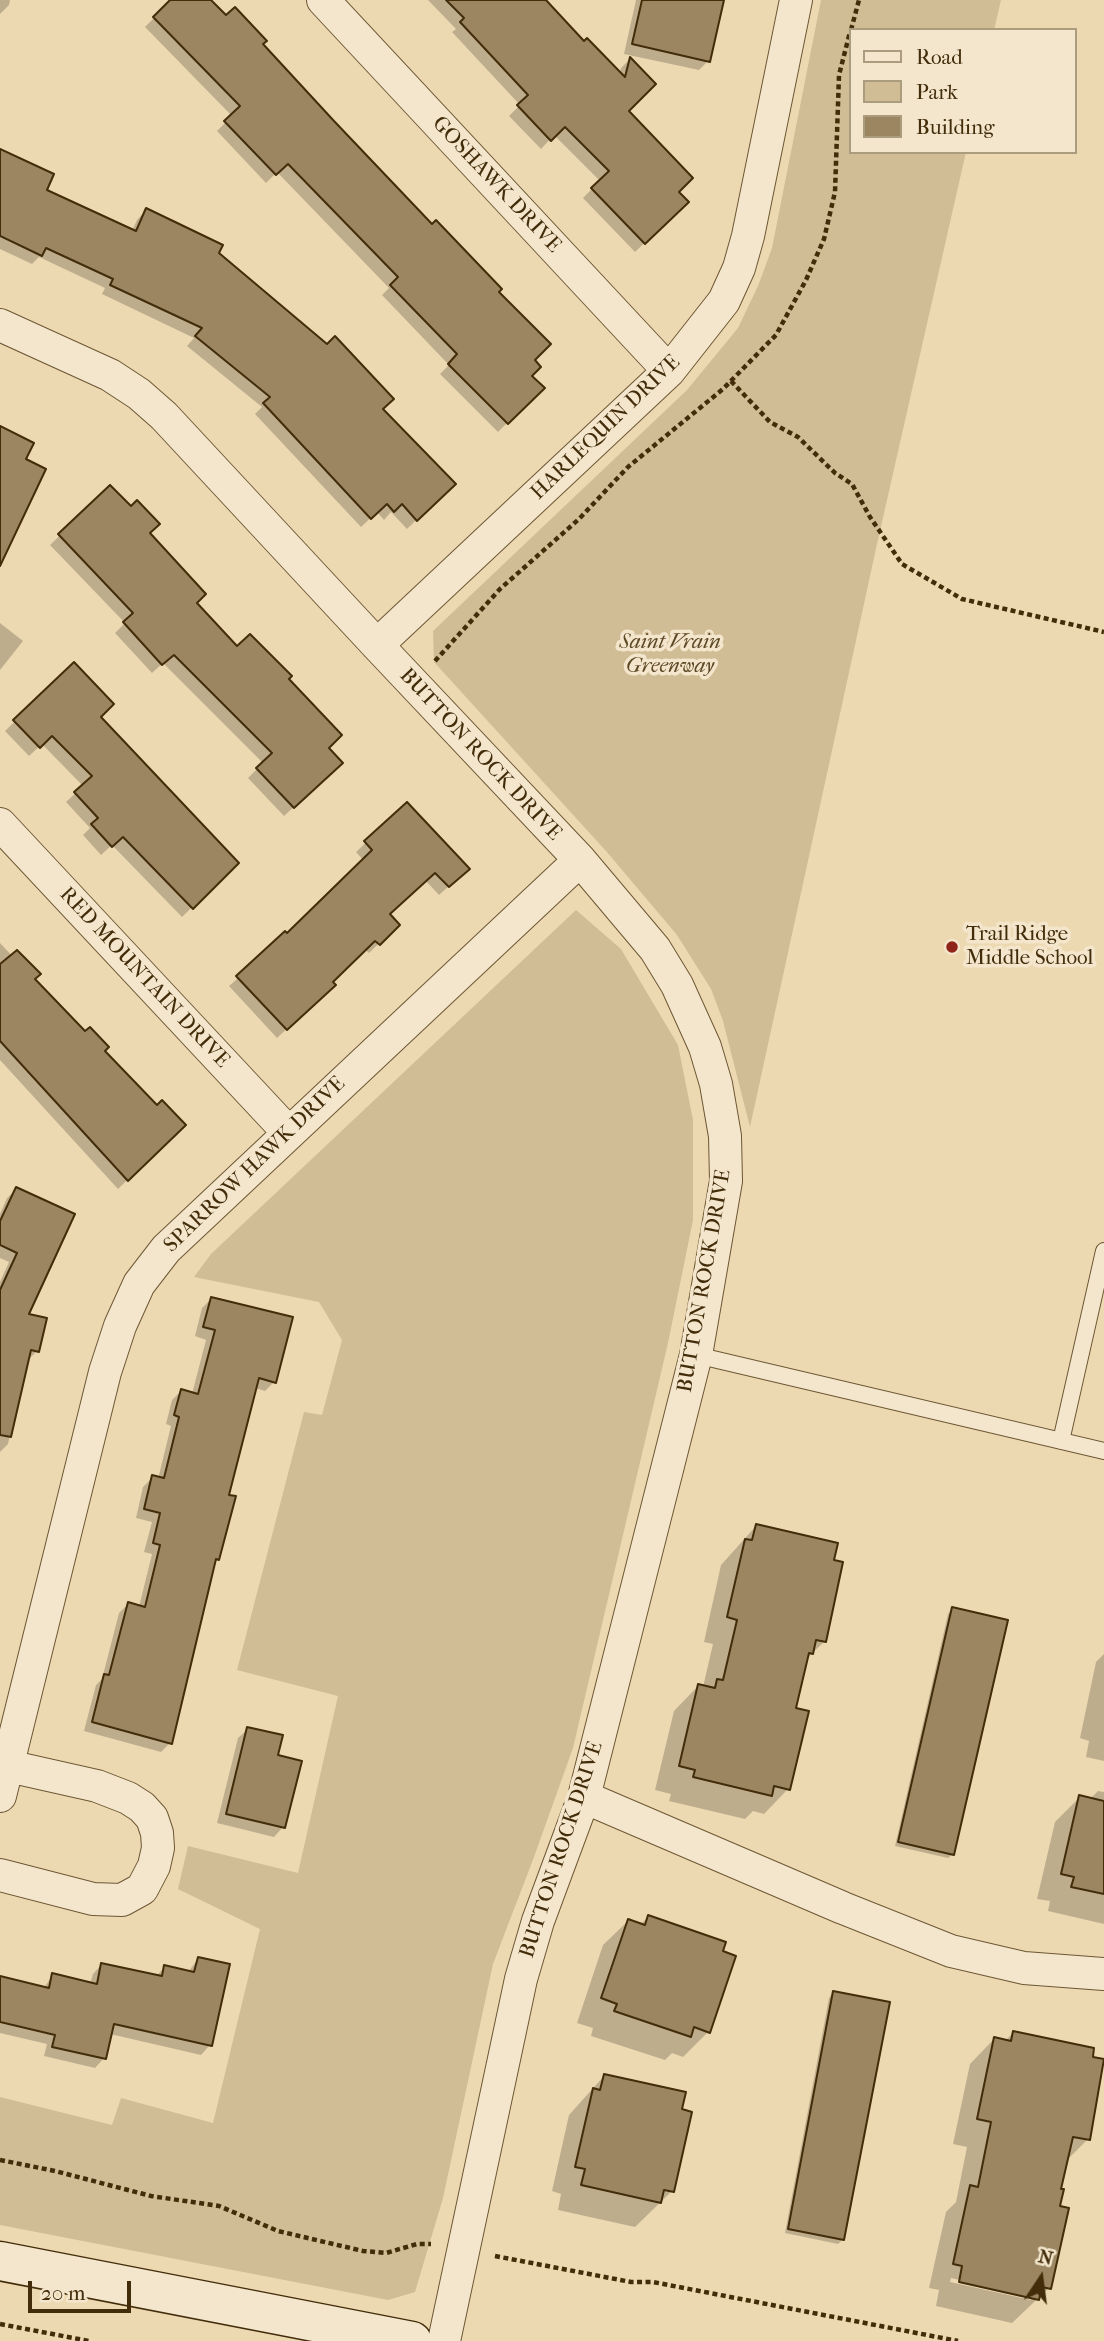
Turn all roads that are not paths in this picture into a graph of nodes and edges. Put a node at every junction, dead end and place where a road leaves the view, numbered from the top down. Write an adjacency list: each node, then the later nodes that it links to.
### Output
1 (323, 0): 4 (street, GOSHAWK DRIVE)
2 (796, 0): 4 (street, HARLEQUIN DRIVE)
3 (0, 325): 5 (street, BUTTON ROCK DRIVE)
4 (669, 371): 5 (street, HARLEQUIN DRIVE)
5 (377, 645): 7 (street, BUTTON ROCK DRIVE)
6 (0, 824): 8 (street, RED MOUNTAIN DRIVE)
7 (580, 860): 8 (street, SPARROW HAWK DRIVE); 10 (street, BUTTON ROCK DRIVE)
8 (288, 1132): 13 (street, SPARROW HAWK DRIVE)
9 (1104, 1256): 11 (lane)
10 (696, 1354): 11 (lane); 15 (street, BUTTON ROCK DRIVE)
11 (1061, 1441): 12 (lane)
12 (1104, 1451)
13 (8, 1766): 14 (street, SPARROW HAWK DRIVE); 16 (street)
14 (0, 1797)
15 (584, 1797): 17 (street); 20 (street, BUTTON ROCK DRIVE)
16 (0, 1875)
17 (1104, 1974)
18 (0, 2261): 19 (main road)
19 (412, 2341)
20 (444, 2341)

